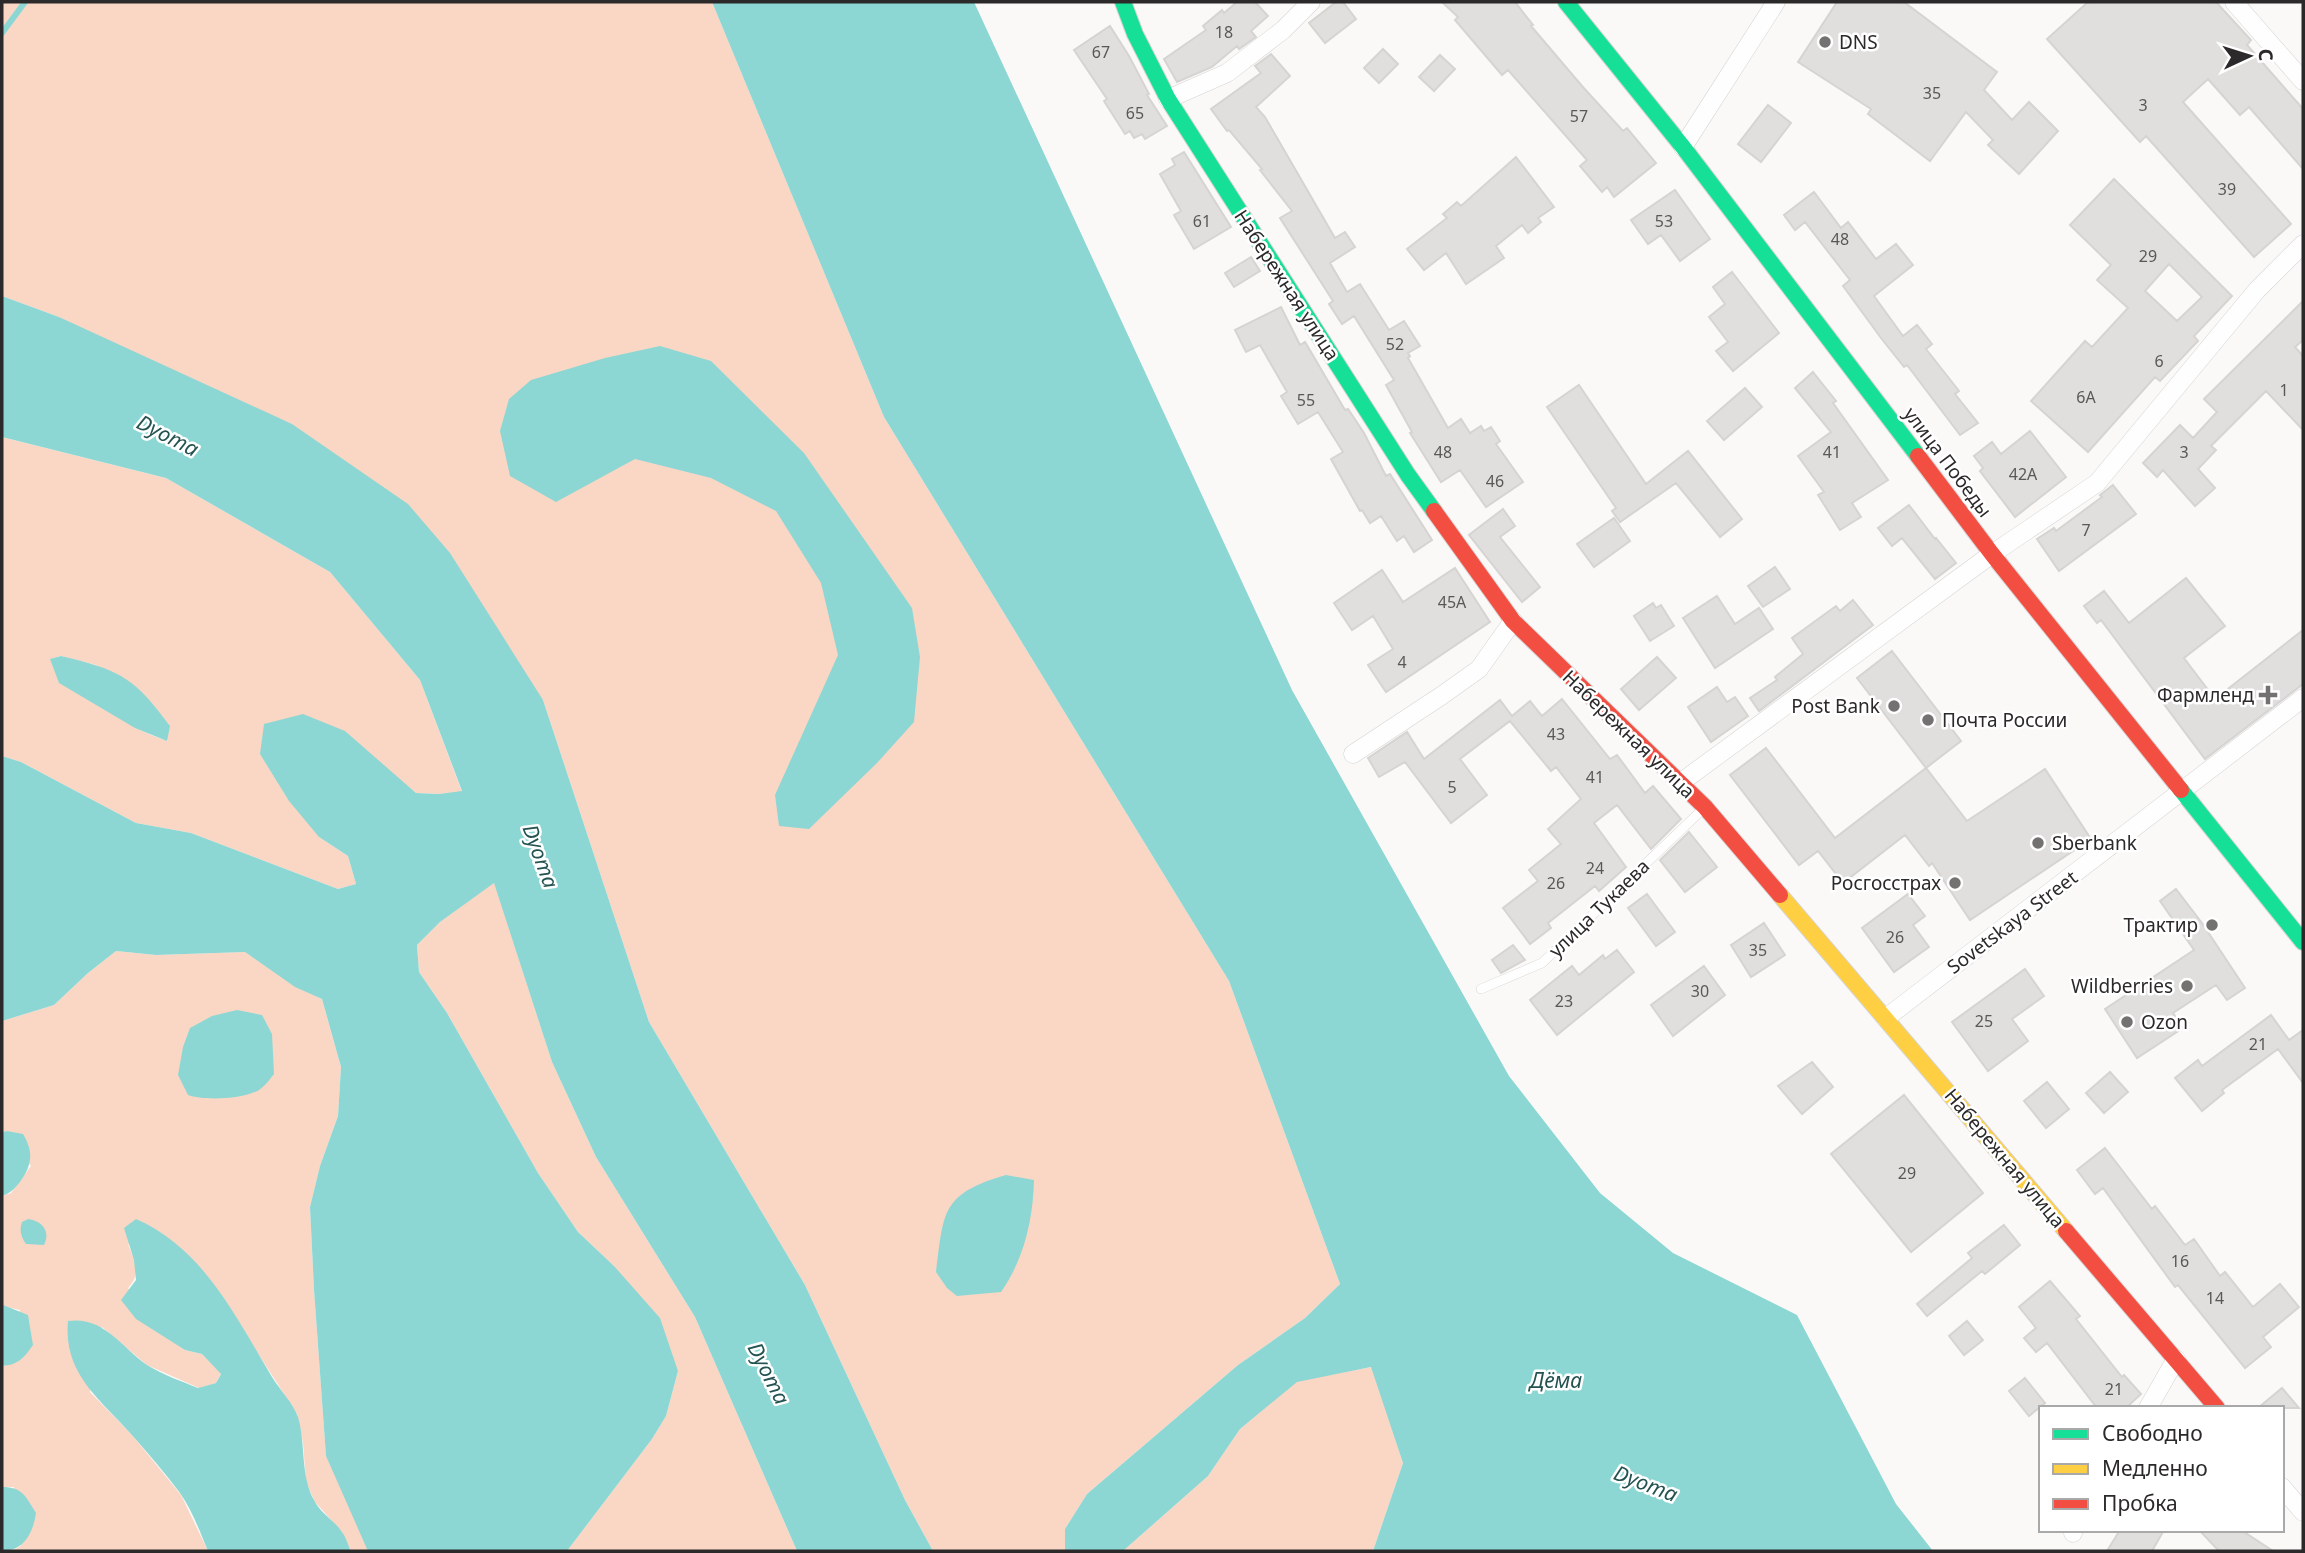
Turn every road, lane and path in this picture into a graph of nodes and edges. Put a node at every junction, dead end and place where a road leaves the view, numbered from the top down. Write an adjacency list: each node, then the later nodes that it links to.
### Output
1 (1123, 2): 7 (street, Набережная улица)
2 (1311, 2): 7 (street)
3 (1566, 2): 8 (street, улица Победы)
4 (1776, 2): 8 (street)
5 (2234, 2): 6 (street)
6 (2303, 81)
7 (1168, 99): 11 (street, Набережная улица)
8 (1683, 147): 10 (street, улица Победы)
9 (2303, 244): 10 (street)
10 (1992, 554): 14 (street); 15 (street, улица Победы)
11 (1513, 621): 13 (street); 14 (street, Набережная улица)
12 (2303, 698): 15 (street, Sovetskaya Street)
13 (1353, 754)
14 (1680, 783): 16 (street, Набережная улица)
15 (2183, 792): 17 (street, улица Победы); 19 (street, Sovetskaya Street)
16 (1704, 807): 18 (lane, улица Тукаева); 19 (street, Набережная улица)
17 (2303, 942)
18 (1480, 989)
19 (1886, 1018): 20 (street, Набережная улица)
20 (2176, 1359): 21 (street); 22 (street, Набережная улица)
21 (2149, 1406)
22 (2215, 1406)
23 (2284, 1489): 24 (street)
24 (2303, 1512)

